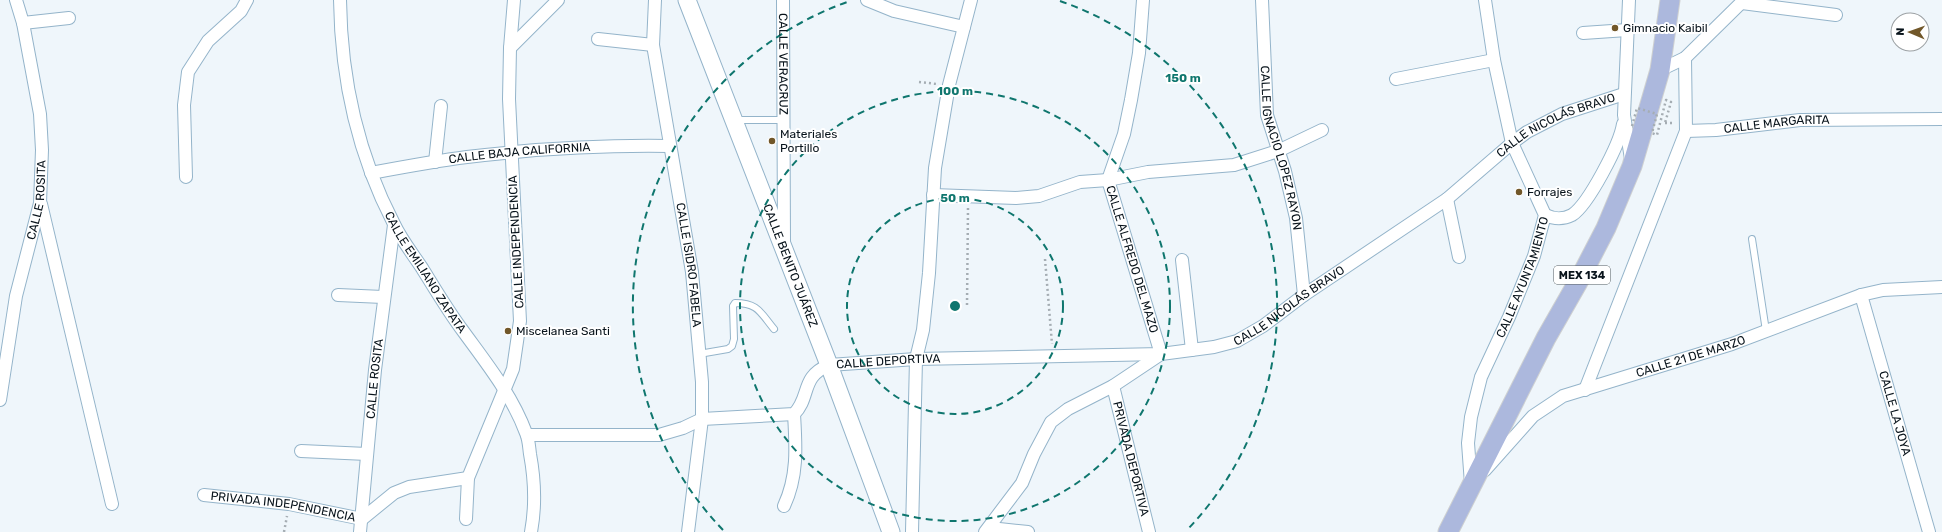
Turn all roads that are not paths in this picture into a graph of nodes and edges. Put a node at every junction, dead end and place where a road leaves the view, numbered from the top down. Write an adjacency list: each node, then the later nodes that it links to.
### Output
1 (16, 0): 19 (street, CALLE ROSITA)
2 (247, 0): 45 (street)
3 (340, 0): 44 (street, CALLE EMILIANO ZAPATA)
4 (514, 0): 25 (street, CALLE INDEPENDENCIA)
5 (558, 0): 25 (street)
6 (655, 0): 24 (street, CALLE ISIDRO FABELA)
7 (687, 0): 34 (main road, CALLE BENITO JUÁREZ)
8 (782, 0): 35 (street, CALLE VERACRUZ)
9 (867, 0): 20 (street)
10 (971, 0): 20 (street)
11 (1143, 0): 46 (street, CALLE ALFREDO DEL MAZO)
12 (1262, 0): 40 (street, CALLE IGNACIO LOPEZ RAYON)
13 (1485, 0): 27 (street, CALLE AYUNTAMIENTO)
14 (1629, 0): 21 (street)
15 (1670, 0): 28 (main road, MEX 134)
16 (1743, 1): 17 (street); 26 (street)
17 (1836, 15)
18 (69, 18): 19 (street)
19 (23, 23): 49 (street, CALLE ROSITA)
20 (964, 27): 47 (street)
21 (1627, 30): 22 (street); 30 (street)
22 (1583, 34)
23 (598, 39): 24 (street)
24 (653, 45): 39 (street, CALLE ISIDRO FABELA)
25 (510, 48): 41 (street, CALLE INDEPENDENCIA)
26 (1685, 58): 28 (street); 37 (street)
27 (1494, 60): 29 (street); 38 (street, CALLE AYUNTAMIENTO)
28 (1660, 70): 43 (main road, MEX 134)
29 (1396, 79)
30 (1624, 94): 32 (street); 38 (street, CALLE NICOLÁS BRAVO)
31 (441, 106): 42 (street)
32 (1624, 115): 43 (street); 50 (street)
33 (1942, 119): 37 (street, CALLE MARGARITA)
34 (735, 120): 35 (lane); 53 (main road, CALLE BENITO JUÁREZ)
35 (783, 120): 53 (street, CALLE VERACRUZ)
36 (1322, 130): 40 (street)
37 (1686, 131): 70 (street)
38 (1512, 143): 48 (street, CALLE NICOLÁS BRAVO); 50 (street, CALLE AYUNTAMIENTO)
39 (669, 146): 41 (street, CALLE BAJA CALIFORNIA); 64 (street, CALLE ISIDRO FABELA)
40 (1278, 151): 46 (street); 58 (street, CALLE IGNACIO LOPEZ RAYON)
41 (511, 153): 42 (street, CALLE BAJA CALIFORNIA); 69 (street, CALLE INDEPENDENCIA)
42 (435, 162): 44 (street, CALLE BAJA CALIFORNIA)
43 (1632, 166): 78 (main road, MEX 134)
44 (371, 173): 51 (street, CALLE EMILIANO ZAPATA)
45 (186, 177)
46 (1108, 180): 47 (street); 65 (street, CALLE ALFREDO DEL MAZO)
47 (934, 196): 66 (street)
48 (1447, 199): 54 (street); 58 (street, CALLE NICOLÁS BRAVO)
49 (40, 202): 71 (street, CALLE ROSITA); 80 (street)
50 (1545, 215): 78 (street, CALLE AYUNTAMIENTO)
51 (394, 225): 60 (street, CALLE ROSITA); 69 (street, CALLE EMILIANO ZAPATA)
52 (1752, 239): 62 (lane)
53 (784, 248): 67 (main road, CALLE BENITO JUÁREZ)
54 (1459, 257)
55 (1182, 260): 63 (street)
56 (1942, 287): 59 (street, CALLE 21 DE MARZO)
57 (338, 295): 60 (street)
58 (1304, 295): 63 (street, CALLE NICOLÁS BRAVO)
59 (1862, 295): 62 (street, CALLE 21 DE MARZO); 93 (street, CALLE LA JOYA)
60 (384, 297): 76 (street, CALLE ROSITA)
61 (774, 329): 64 (lane)
62 (1766, 331): 70 (street, CALLE 21 DE MARZO)
63 (1192, 350): 65 (street, CALLE NICOLÁS BRAVO)
64 (699, 354): 73 (street, CALLE ISIDRO FABELA)
65 (1161, 354): 66 (street, CALLE DEPORTIVA); 68 (street, CALLE NICOLÁS BRAVO)
66 (916, 359): 67 (street, CALLE DEPORTIVA); 89 (street)
67 (829, 365): 72 (street, CALLE DEPORTIVA); 88 (main road, CALLE BENITO JUÁREZ)
68 (1113, 386): 84 (street, CALLE NICOLÁS BRAVO); 91 (street, PRIVADA DEPORTIVA)
69 (505, 387): 74 (street, CALLE EMILIANO ZAPATA); 77 (street, CALLE INDEPENDENCIA)
70 (1585, 390): 78 (street, CALLE 21 DE MARZO)
71 (0, 400)
72 (794, 414): 73 (street); 81 (street)
73 (702, 419): 74 (street); 87 (street, CALLE ISIDRO FABELA)
74 (527, 435): 86 (street, CALLE EMILIANO ZAPATA)
75 (301, 451): 76 (street)
76 (368, 454): 82 (street, CALLE ROSITA)
77 (468, 478): 82 (street); 83 (street, CALLE INDEPENDENCIA)
78 (1471, 486): 92 (main road, MEX 134)
79 (204, 495): 82 (street, PRIVADA INDEPENDENCIA)
80 (112, 504)
81 (784, 506)
82 (362, 519): 85 (street, CALLE ROSITA)
83 (466, 519)
84 (987, 530): 90 (street)
85 (360, 532)
86 (531, 532)
87 (688, 532)
88 (891, 532)
89 (912, 532)
90 (1028, 532)
91 (1150, 532)
92 (1448, 532)
93 (1927, 532)

